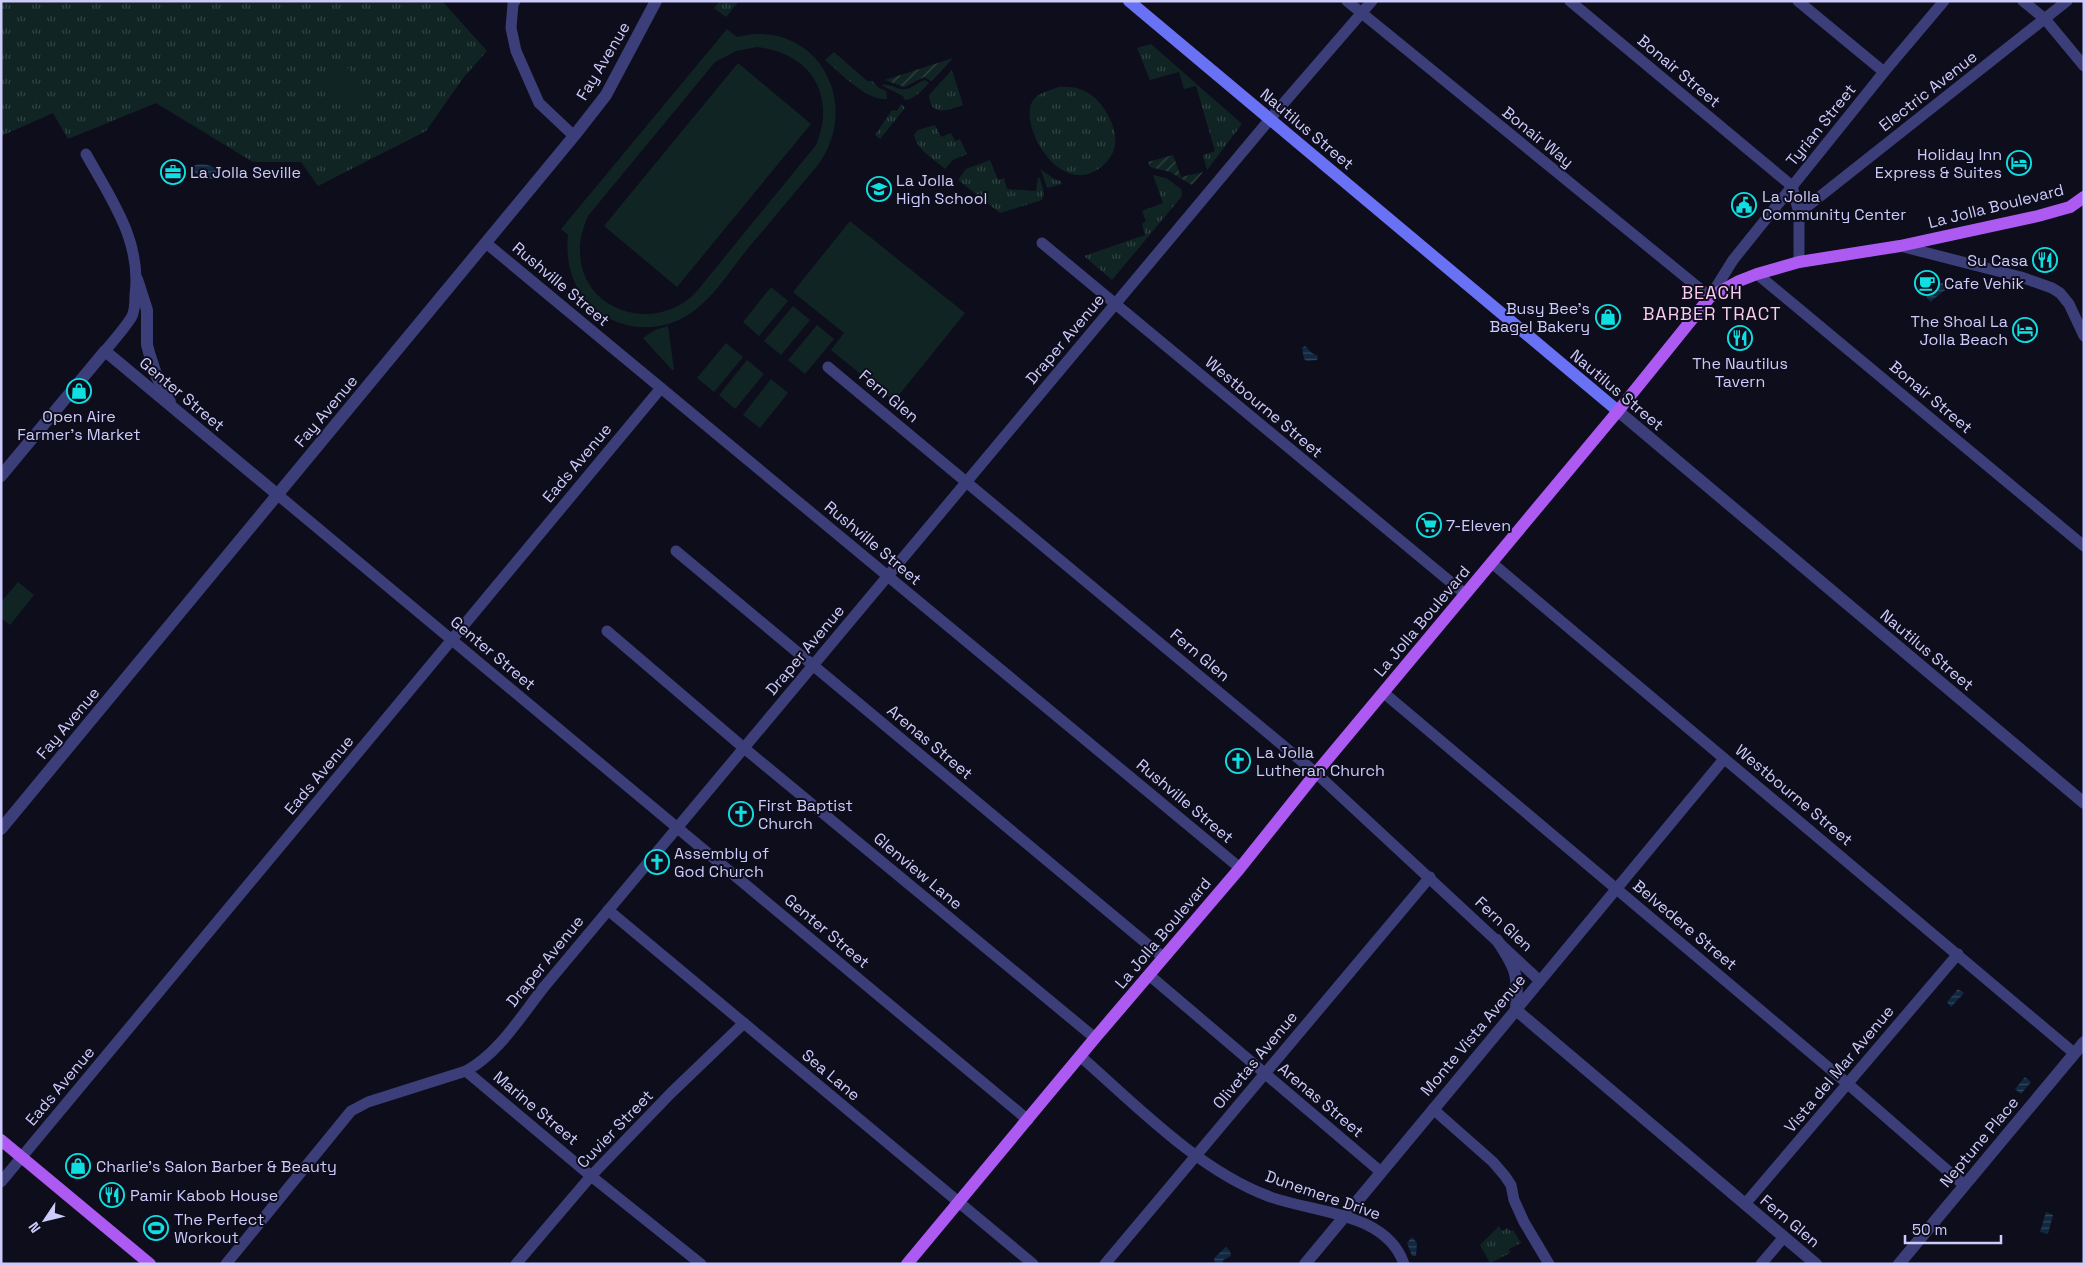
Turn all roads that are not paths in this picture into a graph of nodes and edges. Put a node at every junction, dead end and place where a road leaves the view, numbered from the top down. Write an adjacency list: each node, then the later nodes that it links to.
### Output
1 (515, 1): 16 (street)
2 (656, 1): 16 (street, Fay Avenue)
3 (1129, 1): 15 (main road, Nautilus Street)
4 (1347, 1): 11 (street, Bonair Way)
5 (1372, 1): 11 (street, Draper Avenue)
6 (1570, 1): 18 (street, Bonair Street)
7 (1798, 1): 14 (street)
8 (1944, 1): 14 (street, Tyrian Street)
9 (2023, 1): 12 (street)
10 (2068, 1): 12 (street, Electric Avenue)
11 (1362, 13): 15 (street, Draper Avenue); 27 (street, Bonair Way)
12 (2045, 19): 13 (street); 20 (street, Electric Avenue)
13 (2084, 66)
14 (1884, 72): 18 (street, Tyrian Street)
15 (1270, 119): 28 (street, Draper Avenue); 34 (main road, Nautilus Street)
16 (574, 136): 21 (street, Fay Avenue)
17 (86, 154): 26 (street)
18 (1792, 186): 20 (street); 27 (street, Tyrian Street)
19 (2084, 197): 23 (main road, La Jolla Boulevard)
20 (1799, 214): 24 (street)
21 (486, 243): 32 (street, Rushville Street); 37 (street, Fay Avenue)
22 (1042, 243): 28 (street, Westbourne Street)
23 (1900, 246): 24 (main road, La Jolla Boulevard); 29 (street)
24 (1799, 262): 25 (main road, La Jolla Boulevard)
25 (1757, 274): 27 (main road, La Jolla Boulevard); 38 (street, Bonair Street)
26 (137, 279): 30 (street); 33 (street)
27 (1710, 297): 34 (main road, La Jolla Boulevard)
28 (1115, 304): 36 (street, Draper Avenue); 42 (street, Westbourne Street)
29 (2084, 336)
30 (105, 351): 33 (street, Genter Street); 35 (street)
31 (828, 367): 36 (street, Fern Glen)
32 (661, 388): 41 (street, Rushville Street); 44 (street, Eads Avenue)
33 (172, 407): 37 (street, Genter Street)
34 (1618, 412): 40 (main road, La Jolla Boulevard); 50 (street, Nautilus Street)
35 (1, 476)
36 (967, 481): 41 (street, Draper Avenue); 49 (street, Fern Glen)
37 (278, 495): 44 (street, Genter Street); 52 (street, Fay Avenue)
38 (2084, 546)
39 (676, 551): 45 (street, Arenas Street)
40 (1492, 563): 42 (main road, La Jolla Boulevard); 48 (street, Westbourne Street)
41 (888, 576): 45 (street, Draper Avenue); 53 (street, Rushville Street)
42 (1465, 594): 46 (main road, La Jolla Boulevard)
43 (607, 631): 47 (street, Glenview Lane)
44 (452, 640): 51 (street, Genter Street); 74 (street, Eads Avenue)
45 (813, 665): 47 (street, Draper Avenue); 59 (street, Arenas Street)
46 (1384, 693): 49 (main road, La Jolla Boulevard); 55 (street, Belvedere Street)
47 (744, 748): 51 (street, Draper Avenue); 64 (street, Glenview Lane)
48 (1724, 759): 55 (street, Monte Vista Avenue); 58 (street, Westbourne Street)
49 (1316, 773): 53 (main road, La Jolla Boulevard); 54 (street, Fern Glen)
50 (2084, 803)
51 (677, 827): 56 (street, Draper Avenue); 72 (street, Genter Street)
52 (1, 829)
53 (1240, 868): 59 (main road, La Jolla Boulevard)
54 (1430, 877): 57 (street, Fern Glen); 69 (street, Olivetas Avenue)
55 (1616, 888): 61 (street, Monte Vista Avenue); 70 (street, Belvedere Street)
56 (608, 910): 63 (street, Sea Lane); 68 (street, Draper Avenue)
57 (1497, 940): 61 (street, Fern Glen); 62 (street)
58 (1958, 954): 66 (street, Westbourne Street); 70 (street, Vista del Mar Avenue)
59 (1164, 958): 60 (main road, La Jolla Boulevard)
60 (1149, 975): 64 (main road, La Jolla Boulevard); 69 (street, Arenas Street)
61 (1540, 981): 62 (street, Monte Vista Avenue)
62 (1516, 1010): 71 (street, Monte Vista Avenue); 81 (street, Fern Glen)
63 (744, 1024): 77 (street, Cuvier Street); 80 (street, Sea Lane)
64 (1095, 1038): 67 (main road, La Jolla Boulevard)
65 (2084, 1042): 66 (street, Neptune Place)
66 (2074, 1053): 79 (street, Neptune Place)
67 (1080, 1056): 72 (main road, La Jolla Boulevard); 75 (street, Dunemere Drive)
68 (466, 1071): 77 (street, Marine Street); 86 (street, Draper Avenue)
69 (1265, 1074): 75 (street, Olivetas Avenue); 76 (street, Arenas Street)
70 (1848, 1084): 79 (street, Belvedere Street); 81 (street, Vista del Mar Avenue)
71 (1433, 1109): 76 (street, Monte Vista Avenue); 94 (street)
72 (1028, 1120): 80 (main road, La Jolla Boulevard)
73 (1, 1140): 74 (main road)
74 (22, 1157): 78 (street, Eads Avenue); 85 (main road)
75 (1196, 1157): 82 (street, Dunemere Drive); 91 (street, Olivetas Avenue)
76 (1381, 1172): 82 (street, Monte Vista Avenue)
77 (591, 1176): 87 (street, Cuvier Street); 88 (street, Marine Street)
78 (1, 1182)
79 (1964, 1185): 96 (street, Neptune Place)
80 (959, 1202): 89 (main road, La Jolla Boulevard); 90 (street, Sea Lane)
81 (1745, 1204): 83 (street, Fern Glen)
82 (1344, 1216): 92 (street, Monte Vista Avenue); 93 (street, Dunemere Drive)
83 (1784, 1237): 84 (street, Fern Glen); 95 (street)
84 (1814, 1263)
85 (150, 1264)
86 (226, 1264)
87 (516, 1264)
88 (701, 1264)
89 (907, 1264)
90 (1033, 1264)
91 (1105, 1264)
92 (1305, 1264)
93 (1404, 1264)
94 (1549, 1264)
95 (1761, 1264)
96 (1899, 1264)

